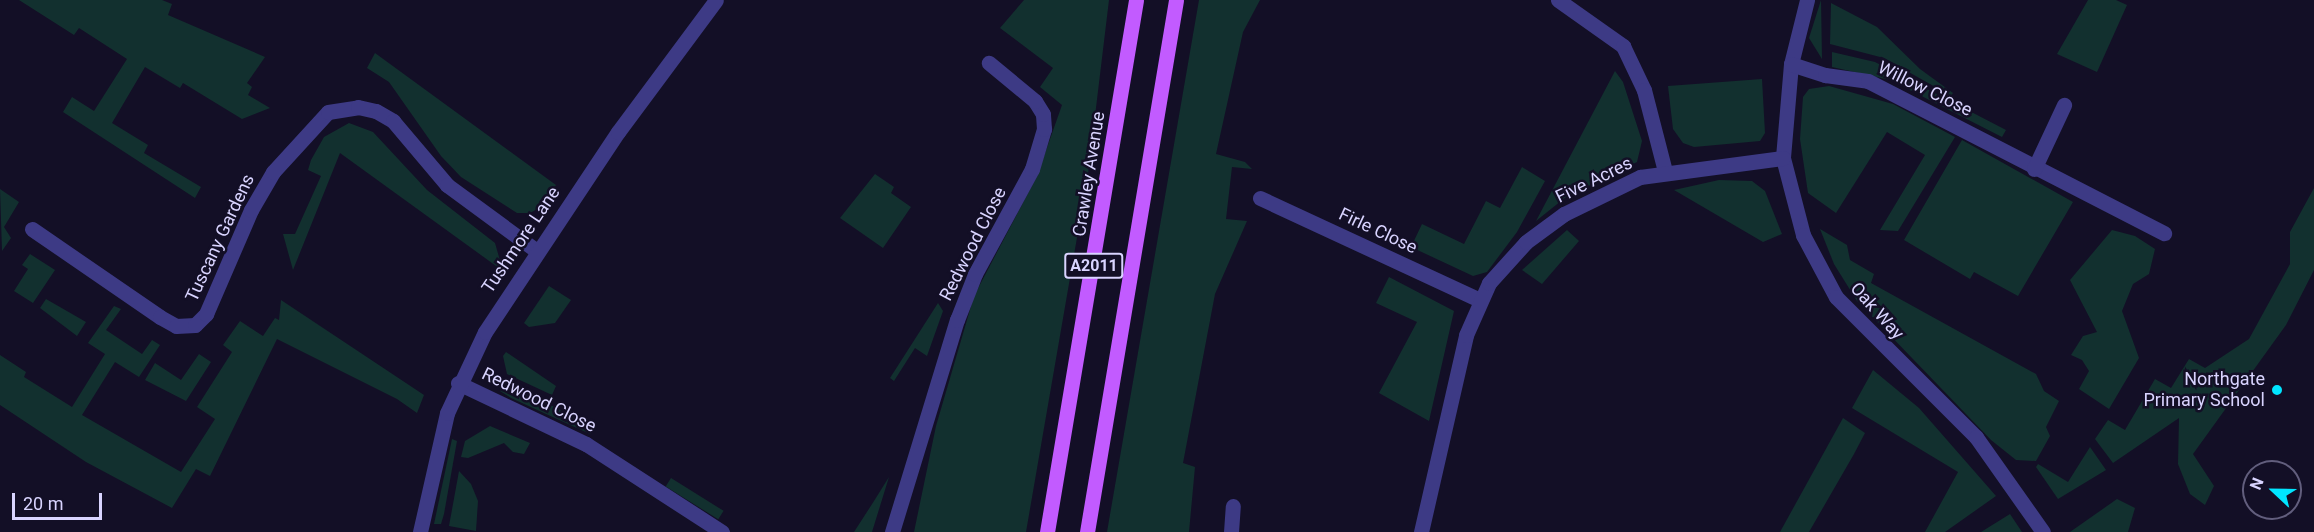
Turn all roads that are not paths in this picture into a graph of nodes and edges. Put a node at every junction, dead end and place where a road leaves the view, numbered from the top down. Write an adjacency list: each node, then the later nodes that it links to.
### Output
1 (717, 0): 15 (street, Tushmore Lane)
2 (1136, 0): 22 (main road, Crawley Avenue / A2011)
3 (1176, 0): 23 (main road, A2011)
4 (1558, 0): 11 (street)
5 (1807, 0): 7 (street, Oak Way)
6 (989, 63): 21 (street, Redwood Close)
7 (1791, 64): 9 (street, Oak Way); 10 (street, Willow Close)
8 (2064, 105): 10 (street)
9 (1783, 158): 11 (street, Five Acres); 26 (street, Oak Way)
10 (2034, 169): 14 (street, Willow Close)
11 (1665, 171): 16 (street, Five Acres)
12 (1260, 198): 16 (street, Firle Close)
13 (32, 229): 15 (street, Tuscany Gardens)
14 (2164, 232)
15 (537, 251): 17 (street, Tushmore Lane)
16 (1480, 300): 25 (street, Five Acres)
17 (458, 383): 19 (street, Tushmore Lane); 20 (street, Redwood Close)
18 (1233, 506): 24 (street)
19 (420, 532)
20 (722, 532)
21 (892, 532)
22 (1047, 532)
23 (1087, 532)
24 (1231, 532)
25 (1421, 532)
26 (2043, 532)

